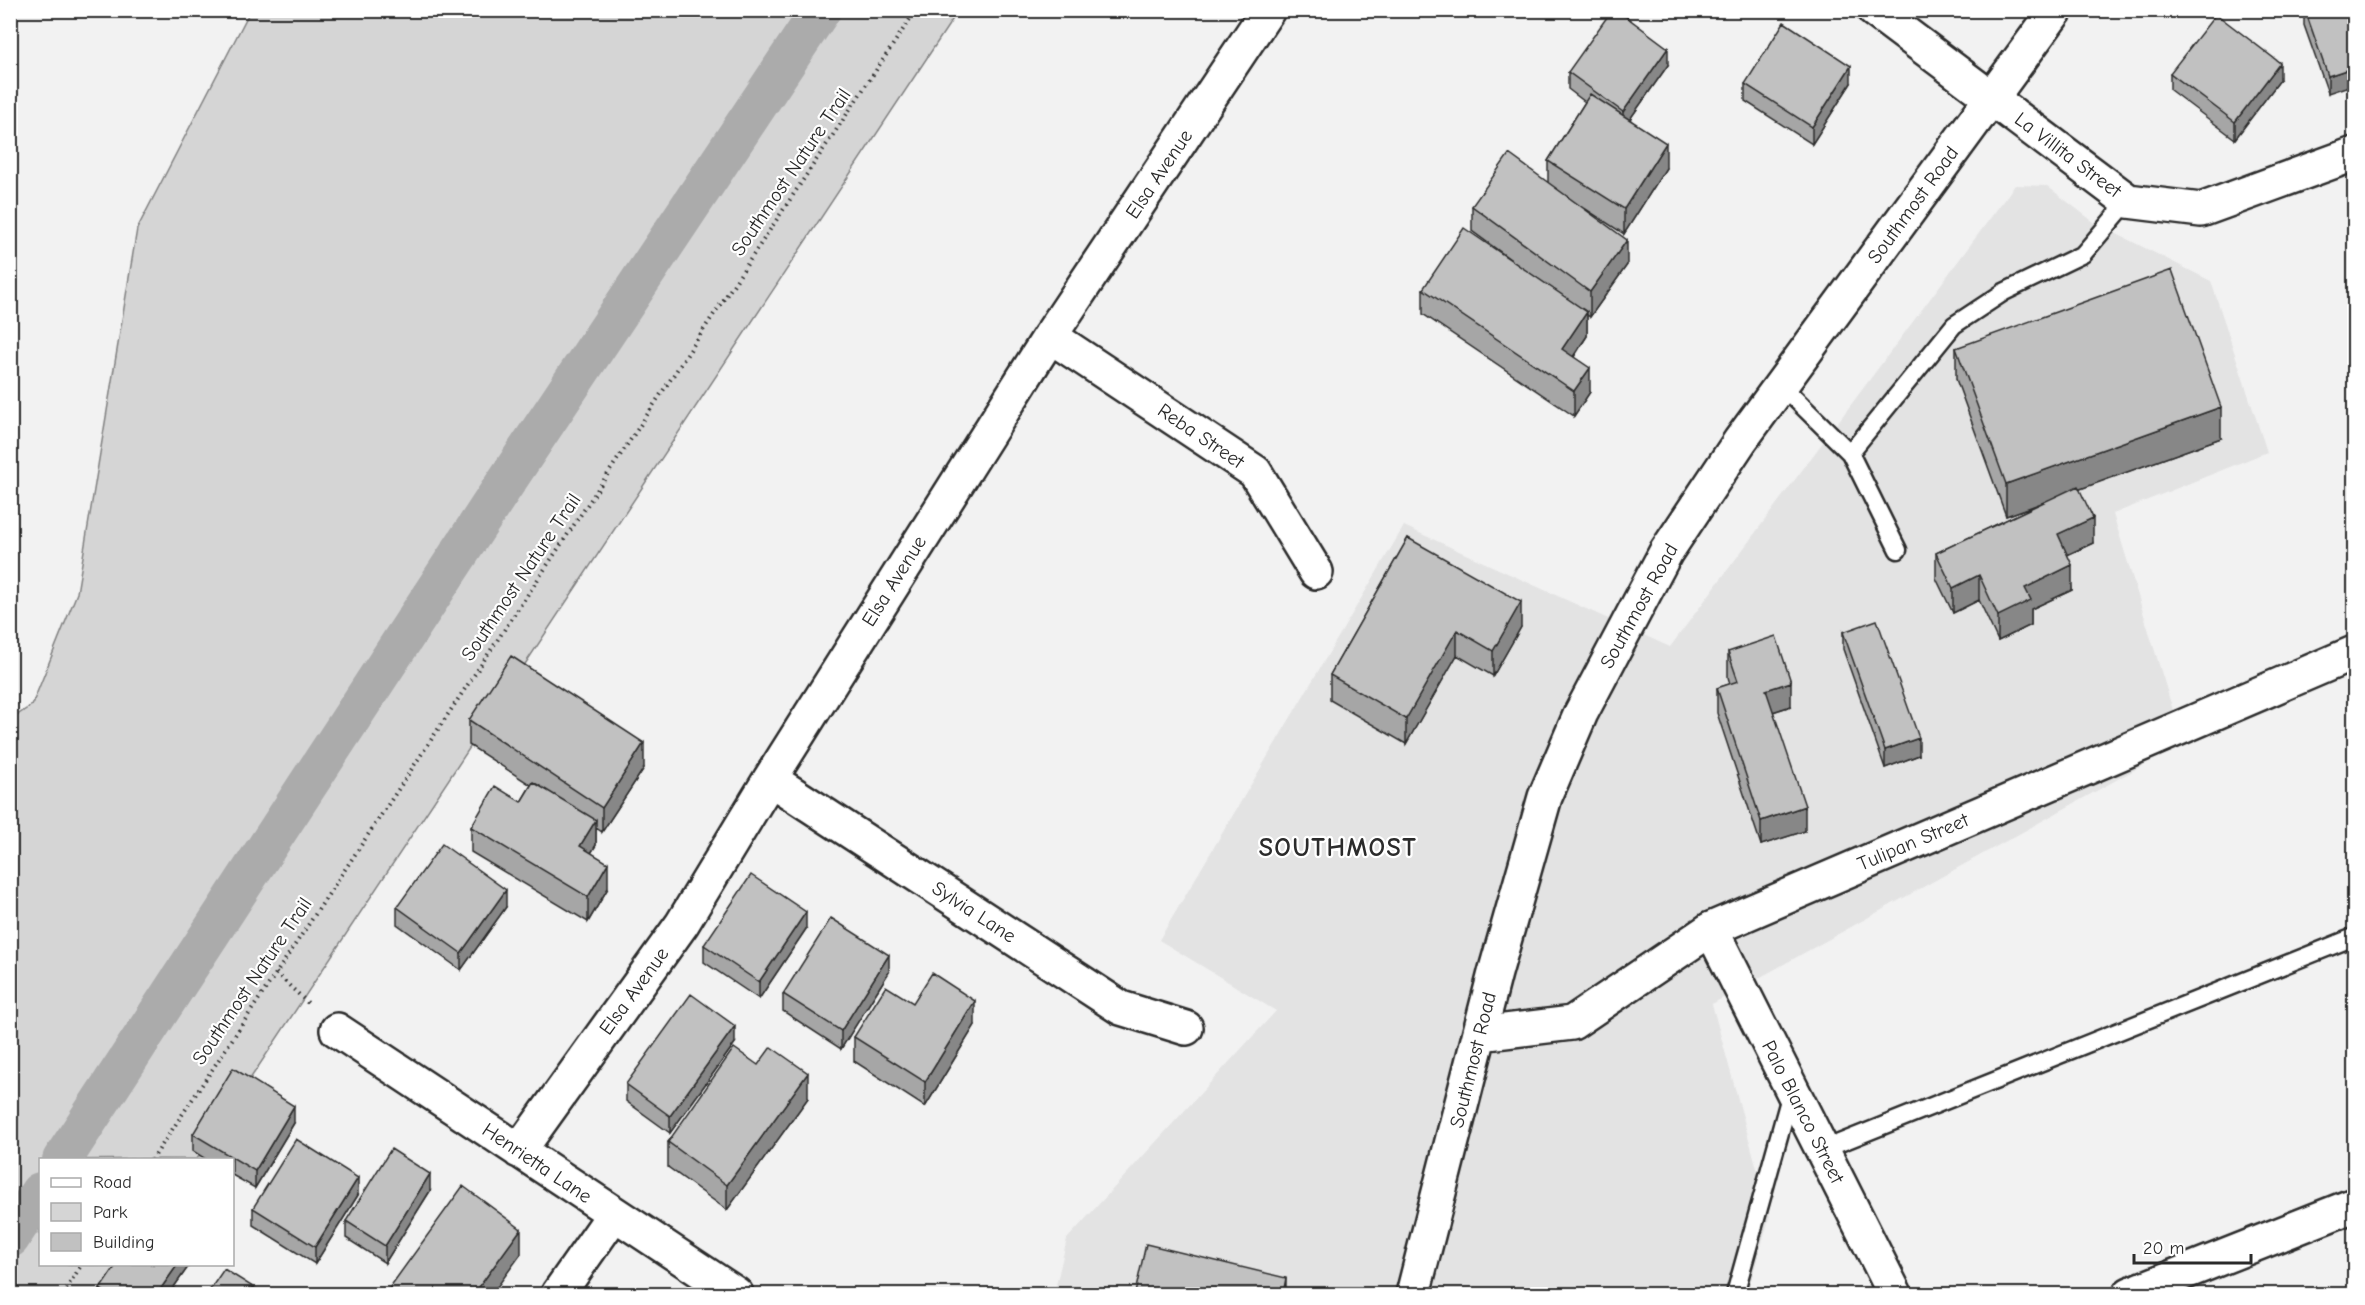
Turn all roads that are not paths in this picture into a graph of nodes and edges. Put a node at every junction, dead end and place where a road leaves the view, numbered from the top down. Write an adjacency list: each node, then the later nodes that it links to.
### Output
1 (1268, 10): 7 (street, Elsa Avenue)
2 (1874, 10): 4 (street)
3 (2055, 10): 4 (street, Southmost Road)
4 (1992, 97): 6 (street, La Villita Street); 8 (street, Southmost Road)
5 (2355, 154): 6 (street, La Villita Street)
6 (2128, 201): 9 (lane)
7 (1050, 336): 11 (street, Reba Street); 13 (street, Elsa Avenue)
8 (1782, 386): 9 (lane); 18 (street, Southmost Road)
9 (1850, 453): 10 (lane)
10 (1898, 550)
11 (1316, 572)
12 (2355, 653): 14 (street, Tulipan Street)
13 (770, 778): 16 (street, Sylvia Lane); 21 (street, Elsa Avenue)
14 (1711, 929): 18 (street, Tulipan Street); 19 (street, Palo Blanco Street)
15 (2355, 937): 20 (lane)
16 (1186, 1028)
17 (337, 1030): 21 (street, Henrietta Lane)
18 (1480, 1034): 26 (street, Southmost Road)
19 (1792, 1090): 20 (street, Palo Blanco Street); 27 (lane)
20 (1822, 1150): 28 (street, Palo Blanco Street)
21 (519, 1151): 23 (street, Henrietta Lane)
22 (2355, 1205): 29 (street)
23 (614, 1214): 24 (street); 25 (street, Henrietta Lane)
24 (558, 1294)
25 (736, 1294)
26 (1413, 1294)
27 (1735, 1294)
28 (1894, 1294)
29 (2130, 1294)

